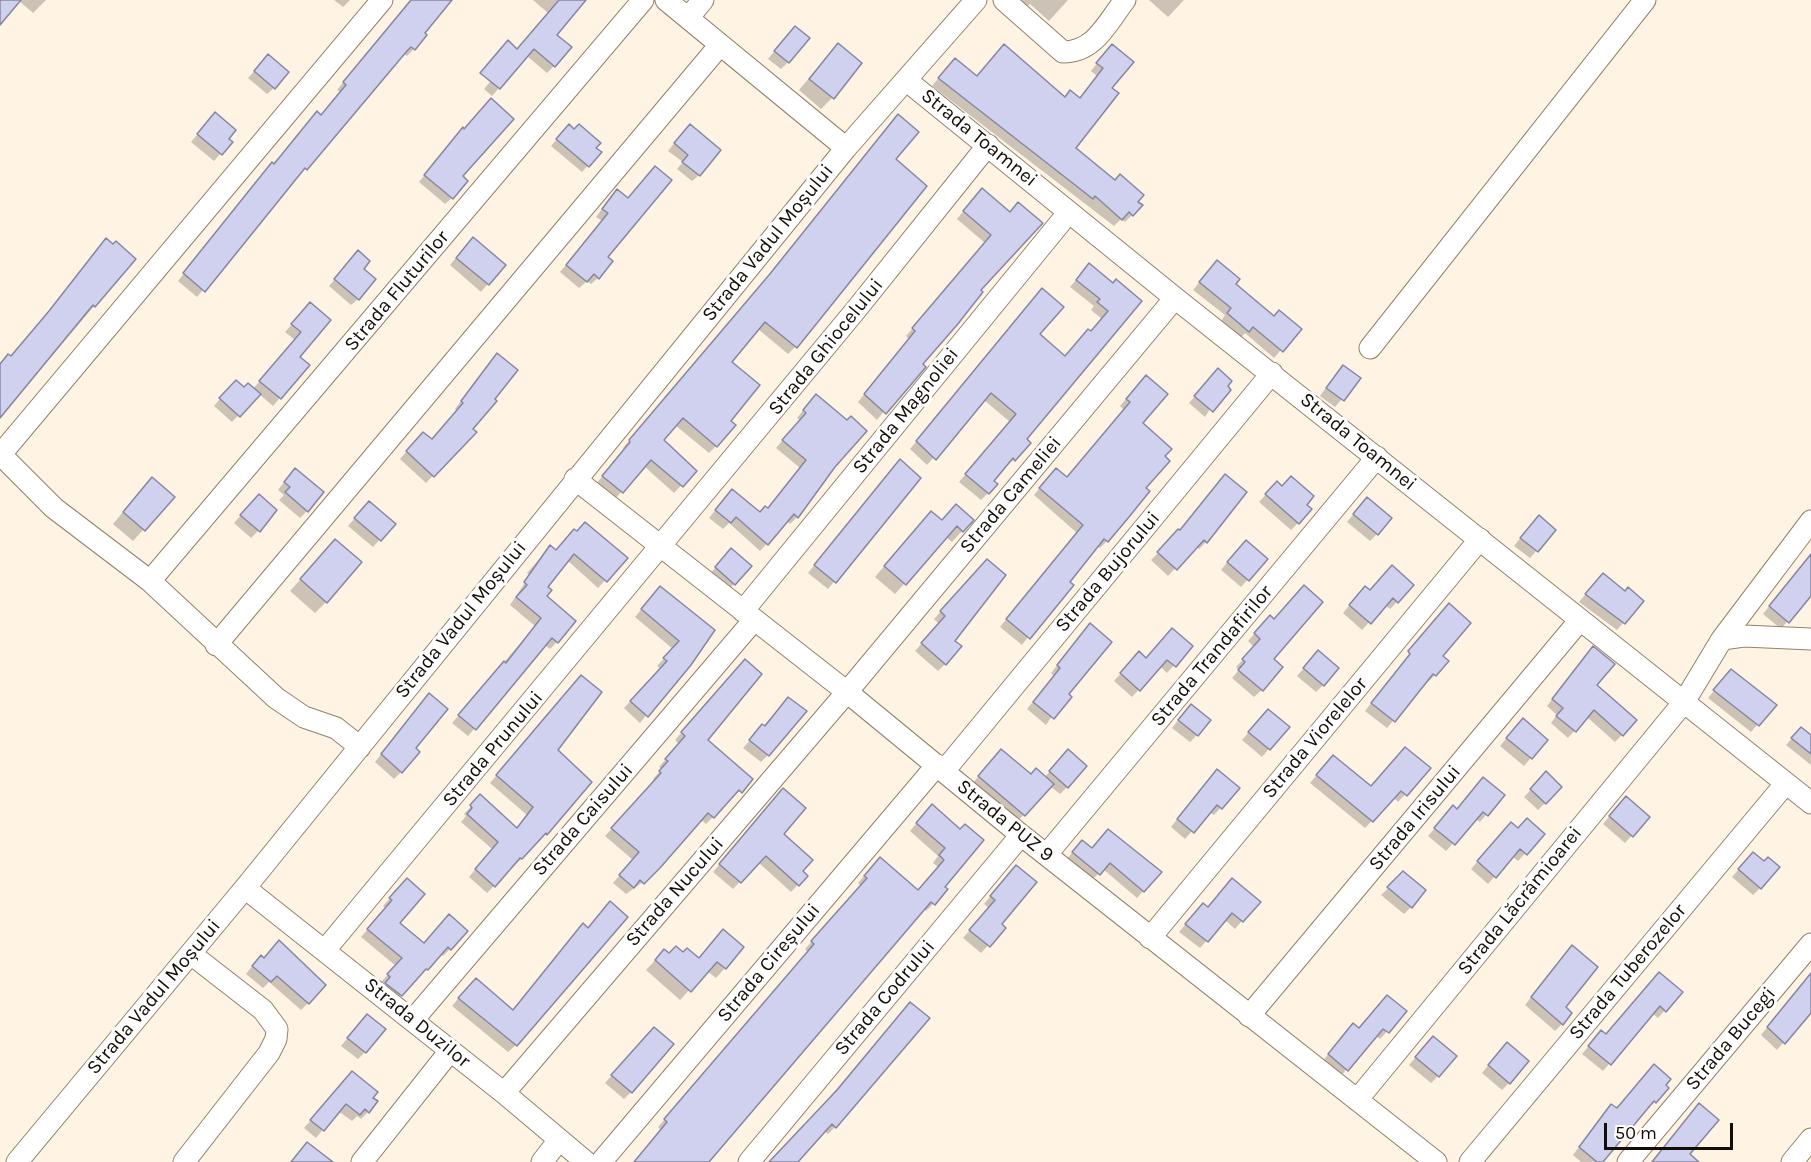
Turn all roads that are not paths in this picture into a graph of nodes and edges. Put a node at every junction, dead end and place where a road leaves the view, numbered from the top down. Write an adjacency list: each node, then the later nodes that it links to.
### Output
1 (382, 0): 18 (street)
2 (644, 0): 24 (street, Strada Fluturilor)
3 (666, 0): 9 (street)
4 (703, 0): 9 (street)
5 (976, 0): 11 (street, Strada Vadul Moșului)
6 (1004, 0): 7 (street)
7 (1125, 0)
8 (1646, 0): 16 (street)
9 (688, 18): 10 (street)
10 (720, 45): 13 (street); 29 (street)
11 (906, 80): 12 (street, Strada Toamnei); 13 (street, Strada Vadul Moșului)
12 (988, 145): 14 (street, Strada Toamnei); 23 (street, Strada Ghiocelului)
13 (846, 148): 20 (street, Strada Vadul Moșului)
14 (1069, 212): 15 (street, Strada Toamnei); 25 (street, Strada Magnoliei)
15 (1175, 298): 17 (street, Strada Toamnei); 30 (street, Strada Cameliei)
16 (1370, 348)
17 (1272, 374): 19 (street, Strada Toamnei); 33 (street, Strada Bujorului)
18 (0, 454): 24 (street)
19 (1377, 458): 22 (street, Strada Toamnei); 37 (street, Strada Trandafirilor)
20 (575, 479): 23 (street, Strada PUZ 9); 32 (street, Strada Vadul Moșului)
21 (1811, 521): 27 (street, Strada Lăcrămioarei)
22 (1480, 538): 26 (street, Strada Toamnei); 39 (street, Strada Viorelelor)
23 (661, 547): 25 (street, Strada PUZ 9); 41 (street, Strada Prunului)
24 (150, 581): 29 (street)
25 (748, 615): 30 (street, Strada PUZ 9); 44 (street, Strada Caisului)
26 (1580, 620): 31 (street, Strada Toamnei); 43 (street, Strada Irisului)
27 (1722, 639): 28 (street); 31 (street, Strada Lăcrămioarei)
28 (1811, 639)
29 (216, 645): 32 (street)
30 (847, 692): 33 (street, Strada PUZ 9); 46 (street, Strada Nucului)
31 (1684, 702): 34 (street, Strada Toamnei); 47 (street, Strada Lăcrămioarei)
32 (360, 747): 38 (street, Strada Vadul Moșului)
33 (941, 768): 36 (street, Strada PUZ 9); 55 (street, Strada Cireșului)
34 (1786, 783): 35 (street, Strada Toamnei); 58 (street, Strada Tuberozelor)
35 (1811, 803)
36 (1021, 835): 37 (street, Strada PUZ 9); 56 (street, Strada Codrului)
37 (1047, 854): 39 (street, Strada PUZ 9)
38 (245, 888): 41 (street, Strada Duzilor); 42 (street, Strada Vadul Moșului)
39 (1150, 938): 43 (street, Strada PUZ 9)
40 (1811, 944): 59 (street, Strada Bucegi)
41 (325, 950): 44 (street, Strada Duzilor)
42 (191, 954): 50 (street, Strada Vadul Moșului); 51 (street)
43 (1249, 1016): 47 (street, Strada PUZ 9)
44 (413, 1020): 45 (street, Strada Duzilor)
45 (450, 1051): 46 (street, Strada Duzilor); 52 (street)
46 (504, 1093): 49 (street, Strada Duzilor)
47 (1357, 1100): 57 (street, Strada PUZ 9)
48 (1811, 1139): 60 (street)
49 (559, 1140): 53 (street); 54 (street, Strada Duzilor)
50 (17, 1162)
51 (184, 1162)
52 (362, 1162)
53 (542, 1162)
54 (586, 1162)
55 (601, 1162)
56 (749, 1162)
57 (1436, 1162)
58 (1470, 1162)
59 (1628, 1162)
60 (1792, 1162)

